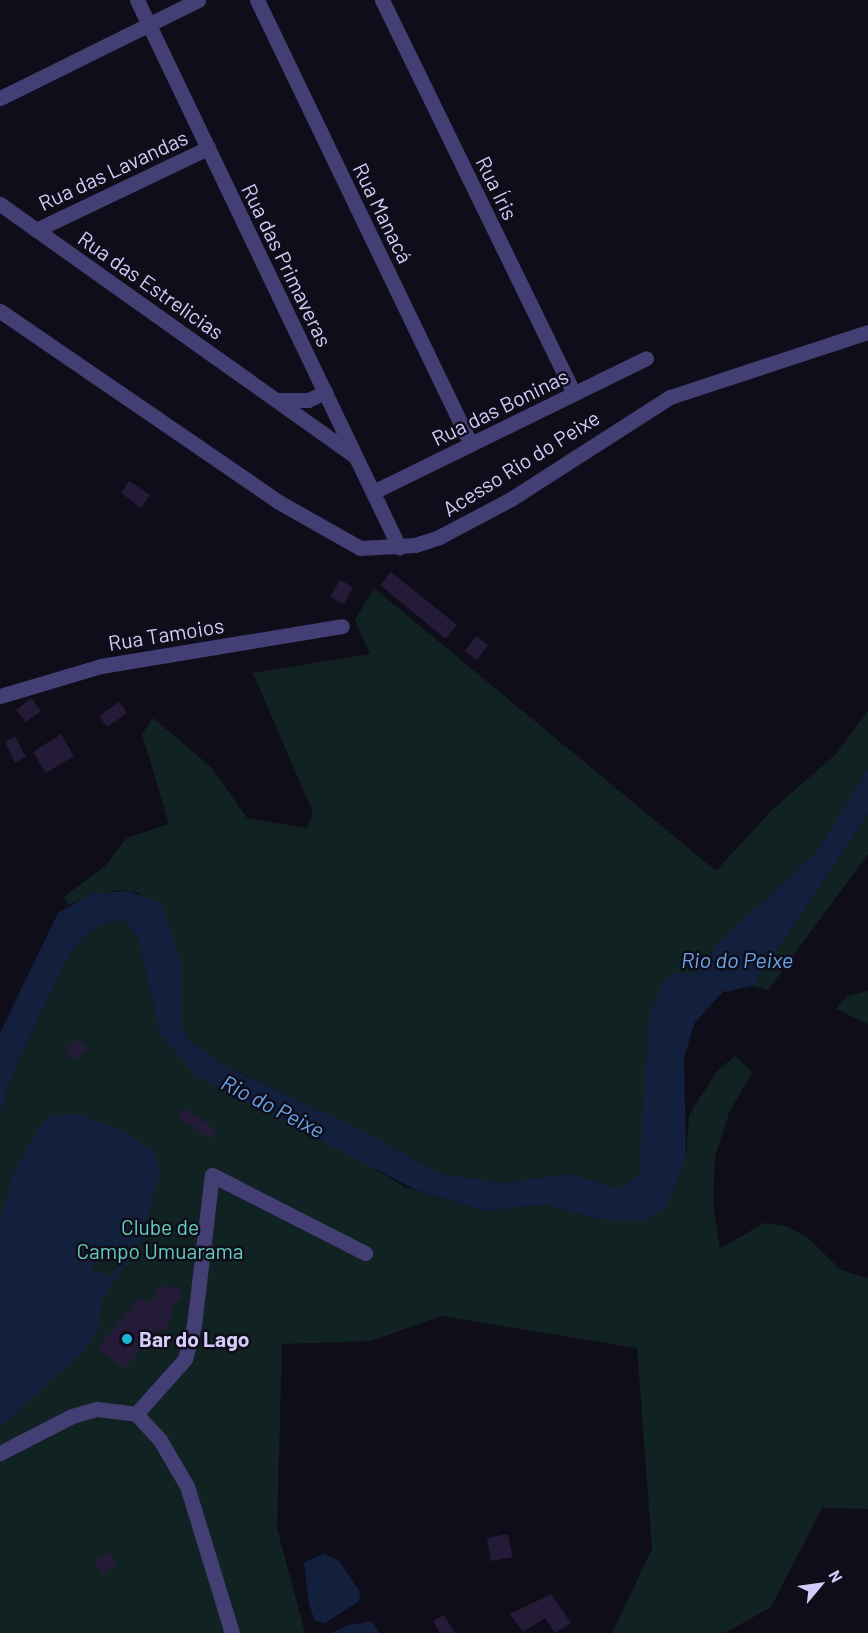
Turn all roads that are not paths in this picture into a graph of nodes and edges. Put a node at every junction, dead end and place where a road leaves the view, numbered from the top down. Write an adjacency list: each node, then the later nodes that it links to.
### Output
1 (136, 0): 5 (street, Rua das Primaveras)
2 (198, 0): 5 (street)
3 (257, 0): 16 (street, Rua Manacá)
4 (382, 0): 14 (street, Rua Íris)
5 (148, 24): 6 (street); 7 (street, Rua das Primaveras)
6 (0, 98)
7 (208, 148): 9 (street, Rua das Lavandas); 13 (street, Rua das Primaveras)
8 (0, 204): 9 (street, Rua das Estrelicias)
9 (36, 230): 15 (street, Rua das Estrelicias)
10 (0, 311): 19 (street, Acesso Rio do Peixe)
11 (868, 332): 19 (street, Acesso Rio do Peixe)
12 (646, 358): 14 (street, Rua das Boninas)
13 (325, 392): 15 (street); 17 (street, Rua das Primaveras)
14 (574, 394): 16 (street, Rua das Boninas)
15 (278, 400): 17 (street, Rua das Estrelicias)
16 (471, 444): 18 (street, Rua das Boninas)
17 (356, 458): 18 (street, Rua das Primaveras)
18 (373, 492): 19 (street, Rua das Primaveras)
19 (399, 547)
20 (342, 626): 21 (street, Rua Tamoios)
21 (0, 696)
22 (365, 1253): 23 (street)
23 (136, 1414): 24 (street); 25 (street)
24 (0, 1453)
25 (232, 1633)

